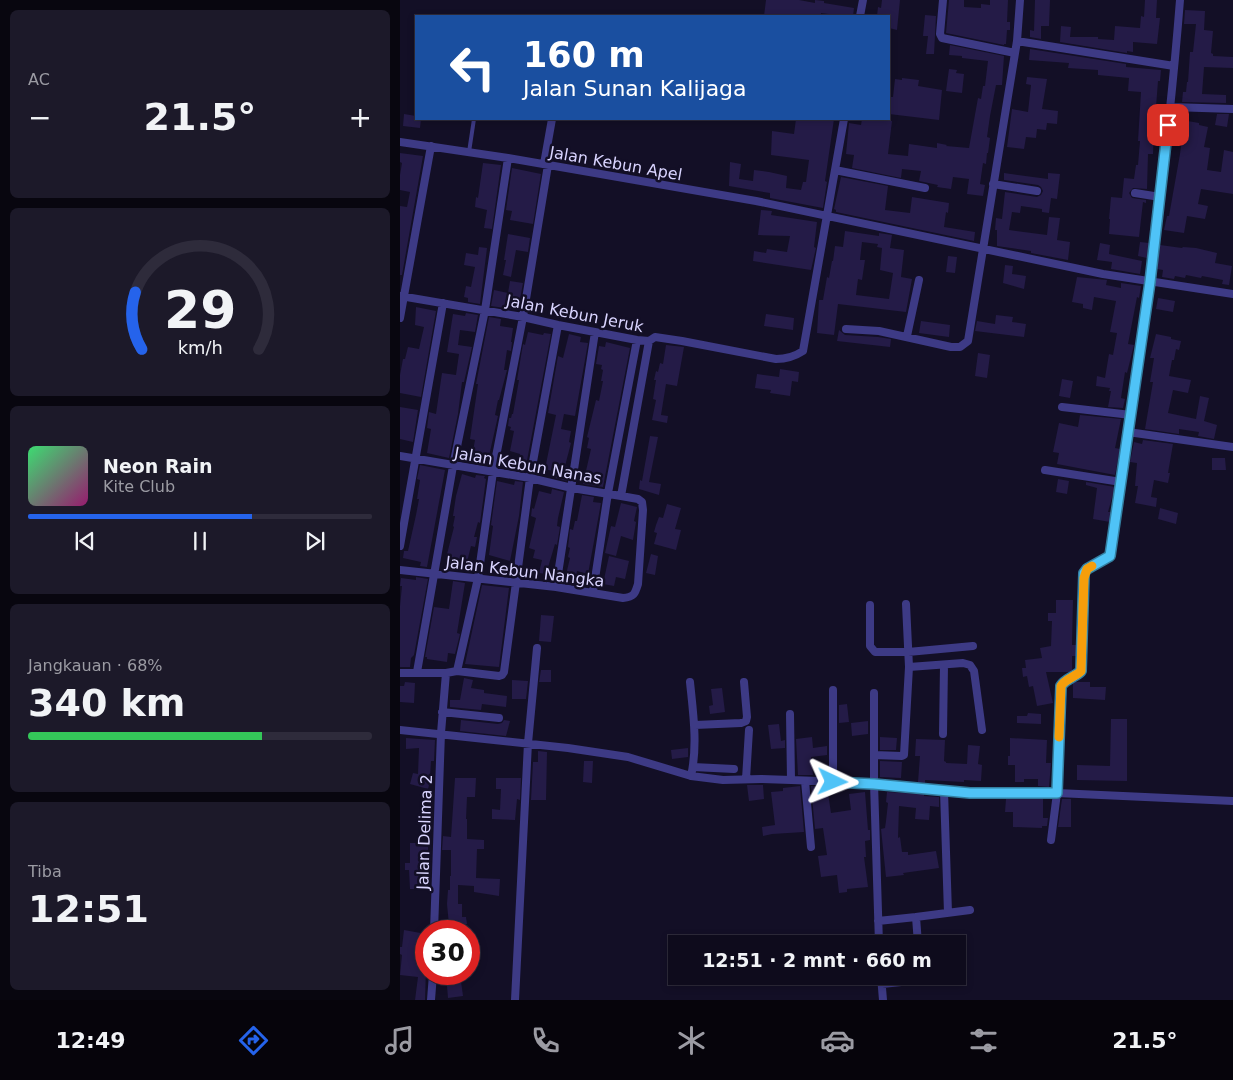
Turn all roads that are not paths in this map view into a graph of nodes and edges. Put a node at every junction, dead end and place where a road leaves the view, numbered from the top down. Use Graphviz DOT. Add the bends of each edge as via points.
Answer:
graph roads {
  1 [pos="863,0"];
  2 [pos="943,0"];
  3 [pos="1020,0"];
  4 [pos="1180,0"];
  5 [pos="860,15"];
  6 [pos="1017,41"];
  7 [pos="1015,53"];
  8 [pos="1174,66"];
  9 [pos="1171,107"];
  10 [pos="1233,109"];
  11 [pos="474,120"];
  12 [pos="552,120"];
  13 [pos="844,120"];
  14 [pos="400,142"];
  15 [pos="431,146"];
  16 [pos="469,152"];
  17 [pos="508,158"];
  18 [pos="546,165"];
  19 [pos="835,170"];
  20 [pos="993,184"];
  21 [pos="925,188"];
  22 [pos="1037,191"];
  23 [pos="1135,193"];
  24 [pos="1160,197"];
  25 [pos="827,216"];
  26 [pos="983,250"];
  27 [pos="920,280"];
  28 [pos="1150,282"];
  29 [pos="1233,294"];
  30 [pos="402,296"];
  31 [pos="443,303"];
  32 [pos="485,310"];
  33 [pos="523,317"];
  34 [pos="400,318"];
  35 [pos="558,326"];
  36 [pos="846,329"];
  37 [pos="595,332"];
  38 [pos="907,336"];
  39 [pos="637,340"];
  40 [pos="649,340"];
  41 [pos="1062,407"];
  42 [pos="1131,415"];
  43 [pos="1128,432"];
  44 [pos="1233,447"];
  45 [pos="400,456"];
  46 [pos="416,459"];
  47 [pos="454,466"];
  48 [pos="1045,470"];
  49 [pos="493,472"];
  50 [pos="530,478"];
  51 [pos="1121,482"];
  52 [pos="572,488"];
  53 [pos="608,493"];
  54 [pos="622,496"];
  55 [pos="400,546"];
  56 [pos="400,570"];
  57 [pos="435,574"];
  58 [pos="478,578"];
  59 [pos="515,582"];
  60 [pos="638,584"];
  61 [pos="556,587"];
  62 [pos="592,592"];
  63 [pos="906,604"];
  64 [pos="870,605"];
  65 [pos="973,646"];
  66 [pos="537,648"];
  67 [pos="908,652"];
  68 [pos="944,665"];
  69 [pos="909,667"];
  70 [pos="458,671"];
  71 [pos="416,672"];
  72 [pos="446,672"];
  73 [pos="400,673"];
  74 [pos="690,682"];
  75 [pos="744,682"];
  76 [pos="833,690"];
  77 [pos="874,693"];
  78 [pos="442,712"];
  79 [pos="790,714"];
  80 [pos="499,718"];
  81 [pos="695,724"];
  82 [pos="400,730"];
  83 [pos="749,730"];
  84 [pos="982,730"];
  85 [pos="440,733"];
  86 [pos="944,734"];
  87 [pos="528,743"];
  88 [pos="874,755"];
  89 [pos="693,766"];
  90 [pos="734,770"];
  91 [pos="691,776"];
  92 [pos="746,780"];
  93 [pos="790,780"];
  94 [pos="805,781"];
  95 [pos="833,782"];
  96 [pos="874,784"];
  97 [pos="944,791"];
  98 [pos="1057,793"];
  99 [pos="1233,801"];
  100 [pos="1051,840"];
  101 [pos="811,847"];
  102 [pos="970,910"];
  103 [pos="948,913"];
  104 [pos="916,917"];
  105 [pos="434,920"];
  106 [pos="878,921"];
  107 [pos="879,935"];
  108 [pos="917,935"];
  109 [pos="432,985"];
  110 [pos="882,985"];
  111 [pos="431,1000"];
  112 [pos="515,1000"];
  113 [pos="883,1000"];
  1 -- 5 [label="street"];
  2 -- 7 [label="street" via="942,38"];
  3 -- 6 [label="street"];
  4 -- 8 [label="street"];
  6 -- 7 [label="street"];
  6 -- 8 [label="street"];
  7 -- 20 [label="street"];
  8 -- 9 [label="street"];
  9 -- 10 [label="street"];
  9 -- 24 [label="street"];
  11 -- 16 [label="lane"];
  12 -- 18 [label="street"];
  13 -- 19 [label="street"];
  14 -- 15 [label="street, Jalan Kebun Apel"];
  15 -- 16 [label="street, Jalan Kebun Apel"];
  15 -- 30 [label="street"];
  16 -- 17 [label="street, Jalan Kebun Apel"];
  17 -- 18 [label="street, Jalan Kebun Apel"];
  17 -- 32 [label="street"];
  18 -- 25 [label="street, Jalan Kebun Apel"];
  18 -- 33 [label="street"];
  19 -- 21 [label="street"];
  19 -- 25 [label="street"];
  20 -- 22 [label="street"];
  20 -- 26 [label="street"];
  23 -- 24 [label="street"];
  24 -- 28 [label="street"];
  25 -- 26 [label="street, Jalan Kebun Apel"];
  25 -- 40 [label="street" via="803,351 796,356 776,359 682,341 655,337"];
  26 -- 28 [label="street, Jalan Kebun Apel"];
  26 -- 38 [label="street" via="968,342 960,347 951,347"];
  27 -- 38 [label="street"];
  28 -- 29 [label="street, Jalan Kebun Apel"];
  28 -- 42 [label="street"];
  30 -- 31 [label="street, Jalan Kebun Jeruk"];
  30 -- 34 [label="street"];
  31 -- 32 [label="street, Jalan Kebun Jeruk"];
  31 -- 46 [label="street"];
  32 -- 33 [label="street, Jalan Kebun Jeruk"];
  32 -- 47 [label="street"];
  33 -- 35 [label="street, Jalan Kebun Jeruk"];
  33 -- 49 [label="street"];
  35 -- 37 [label="street, Jalan Kebun Jeruk"];
  35 -- 50 [label="street"];
  36 -- 38 [label="street"];
  37 -- 39 [label="street, Jalan Kebun Jeruk"];
  37 -- 52 [label="street"];
  39 -- 40 [label="street, Jalan Kebun Jeruk"];
  39 -- 53 [label="street"];
  40 -- 54 [label="street, Jalan Kebun Jeruk"];
  41 -- 42 [label="street"];
  42 -- 43 [label="street"];
  43 -- 44 [label="street"];
  43 -- 51 [label="street"];
  45 -- 46 [label="street, Jalan Kebun Nanas"];
  46 -- 47 [label="street, Jalan Kebun Nanas"];
  46 -- 55 [label="street"];
  47 -- 49 [label="street, Jalan Kebun Nanas"];
  47 -- 57 [label="street"];
  48 -- 51 [label="street"];
  49 -- 50 [label="street, Jalan Kebun Nanas"];
  49 -- 58 [label="street"];
  50 -- 52 [label="street, Jalan Kebun Nanas"];
  50 -- 59 [label="street"];
  51 -- 98 [label="street" via="1110,556 1084,573 1081,671 1061,686"];
  52 -- 53 [label="street, Jalan Kebun Nanas"];
  52 -- 61 [label="street"];
  53 -- 54 [label="street, Jalan Kebun Nanas"];
  53 -- 62 [label="street"];
  54 -- 60 [label="street, Jalan Kebun Nanas" via="638,499 644,510"];
  56 -- 57 [label="street, Jalan Kebun Nangka"];
  57 -- 58 [label="street, Jalan Kebun Nangka"];
  57 -- 71 [label="street"];
  58 -- 59 [label="street, Jalan Kebun Nangka"];
  58 -- 70 [label="street"];
  59 -- 61 [label="street, Jalan Kebun Nangka"];
  59 -- 70 [label="street" via="502,675"];
  60 -- 62 [label="street, Jalan Kebun Nangka" via="636,594 630,597"];
  61 -- 62 [label="street, Jalan Kebun Nangka"];
  63 -- 67 [label="street"];
  64 -- 67 [label="street" via="872,650"];
  65 -- 67 [label="street"];
  66 -- 87 [label="street"];
  67 -- 69 [label="street"];
  68 -- 69 [label="street"];
  68 -- 84 [label="street" via="963,663 974,671"];
  68 -- 86 [label="street"];
  69 -- 88 [label="street" via="904,755"];
  70 -- 72 [label="street"];
  71 -- 72 [label="street"];
  71 -- 73 [label="street"];
  72 -- 78 [label="street, Jalan Delima 2"];
  74 -- 81 [label="street"];
  75 -- 81 [label="street" via="746,721"];
  76 -- 95 [label="street"];
  77 -- 88 [label="street"];
  78 -- 80 [label="street"];
  78 -- 85 [label="street, Jalan Delima 2"];
  79 -- 93 [label="street"];
  81 -- 89 [label="street"];
  82 -- 85 [label="street"];
  83 -- 92 [label="street"];
  85 -- 87 [label="street"];
  85 -- 105 [label="street, Jalan Delima 2"];
  87 -- 91 [label="street" via="628,758"];
  87 -- 112 [label="street"];
  88 -- 96 [label="street"];
  89 -- 90 [label="street"];
  89 -- 91 [label="street"];
  91 -- 92 [label="street"];
  92 -- 93 [label="street"];
  93 -- 94 [label="street"];
  94 -- 95 [label="street"];
  94 -- 101 [label="street"];
  95 -- 96 [label="street"];
  96 -- 97 [label="street"];
  96 -- 106 [label="street"];
  97 -- 98 [label="street"];
  97 -- 103 [label="street"];
  98 -- 99 [label="street"];
  98 -- 100 [label="street"];
  102 -- 103 [label="street"];
  103 -- 104 [label="street"];
  104 -- 106 [label="street"];
  104 -- 108 [label="street"];
  106 -- 107 [label="street"];
  109 -- 111 [label="street"];
  110 -- 113 [label="street"];
}
